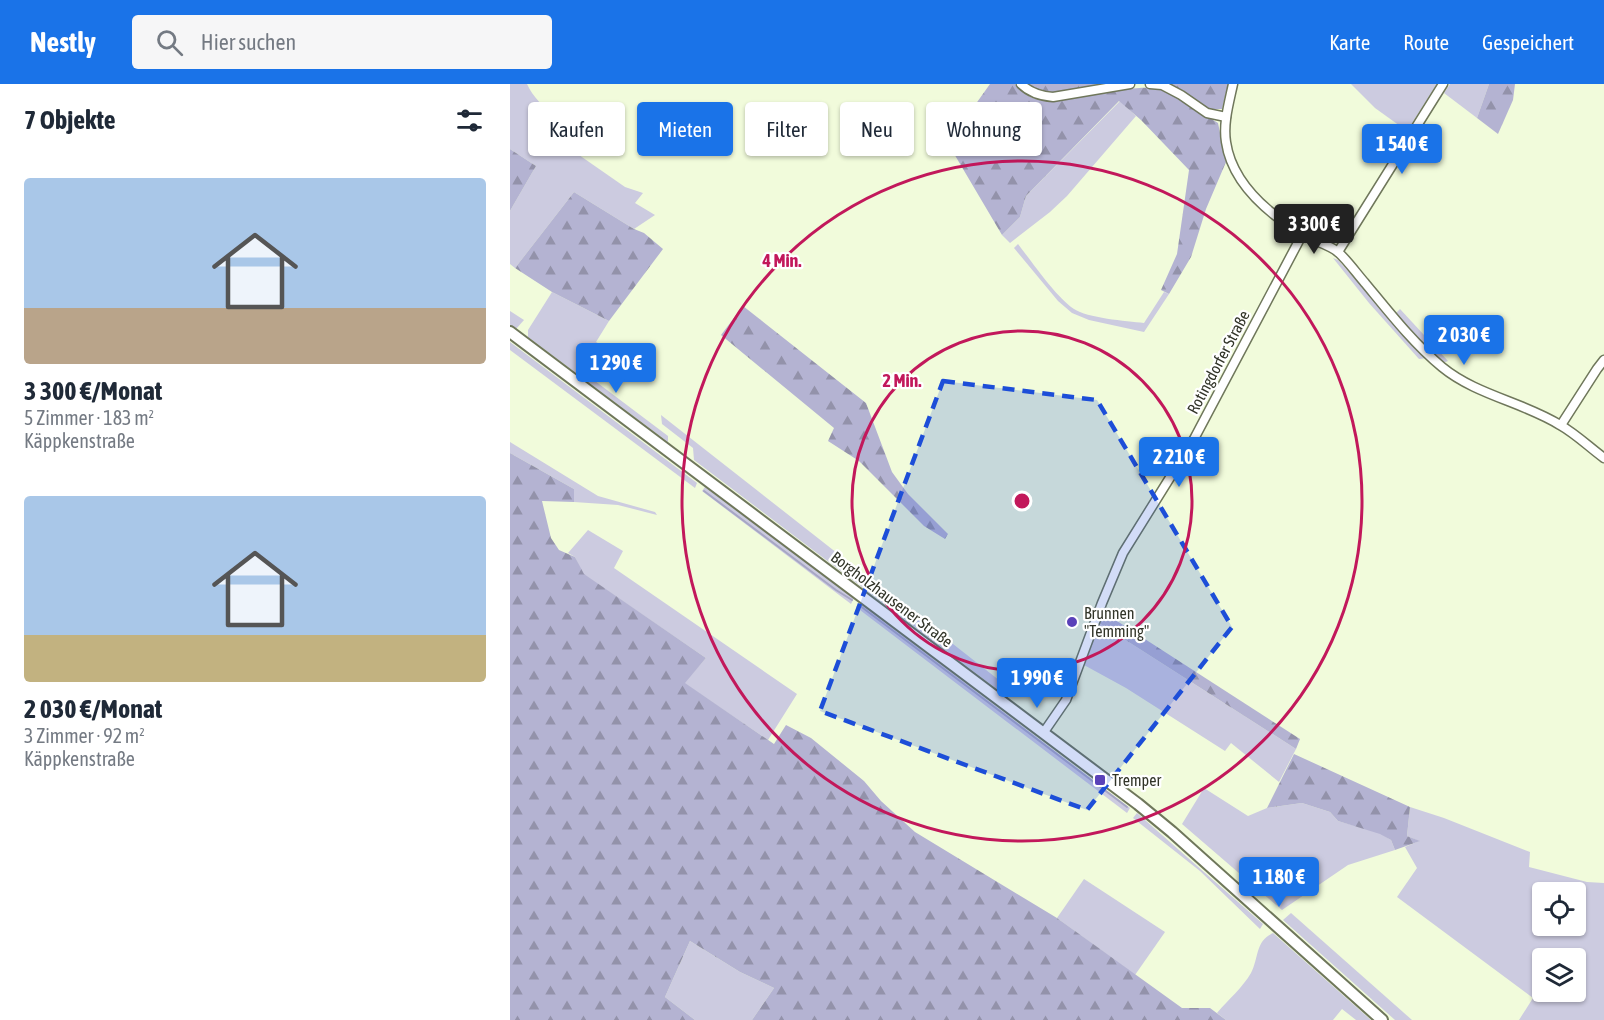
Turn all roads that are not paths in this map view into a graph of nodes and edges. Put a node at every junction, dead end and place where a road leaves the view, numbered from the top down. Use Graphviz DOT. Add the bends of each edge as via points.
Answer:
graph roads {
  1 [pos="1021,84"];
  2 [pos="1130,84"];
  3 [pos="1150,84"];
  4 [pos="1233,84"];
  5 [pos="1443,84"];
  6 [pos="1226,117"];
  7 [pos="1302,235"];
  8 [pos="1338,252"];
  9 [pos="510,332"];
  10 [pos="1604,360"];
  11 [pos="1561,425"];
  12 [pos="1604,458"];
  13 [pos="1044,732"];
  14 [pos="1382,1020"];
  1 -- 2 [label="street" via="1027,91 1053,97"];
  3 -- 6 [label="street" via="1162,85 1207,113"];
  4 -- 6 [label="street"];
  5 -- 8 [label="street"];
  6 -- 7 [label="street" via="1230,160 1242,183"];
  7 -- 8 [label="street"];
  7 -- 13 [label="street, Rotingdorfer Straße" via="1194,440 1123,553 1066,700"];
  8 -- 11 [label="street" via="1405,331 1442,367 1490,394"];
  9 -- 13 [label="main road, Borgholzhausener Straße"];
  10 -- 11 [label="street"];
  11 -- 12 [label="street"];
  13 -- 14 [label="main road, Borgholzhausener Straße" via="1172,832"];
}
